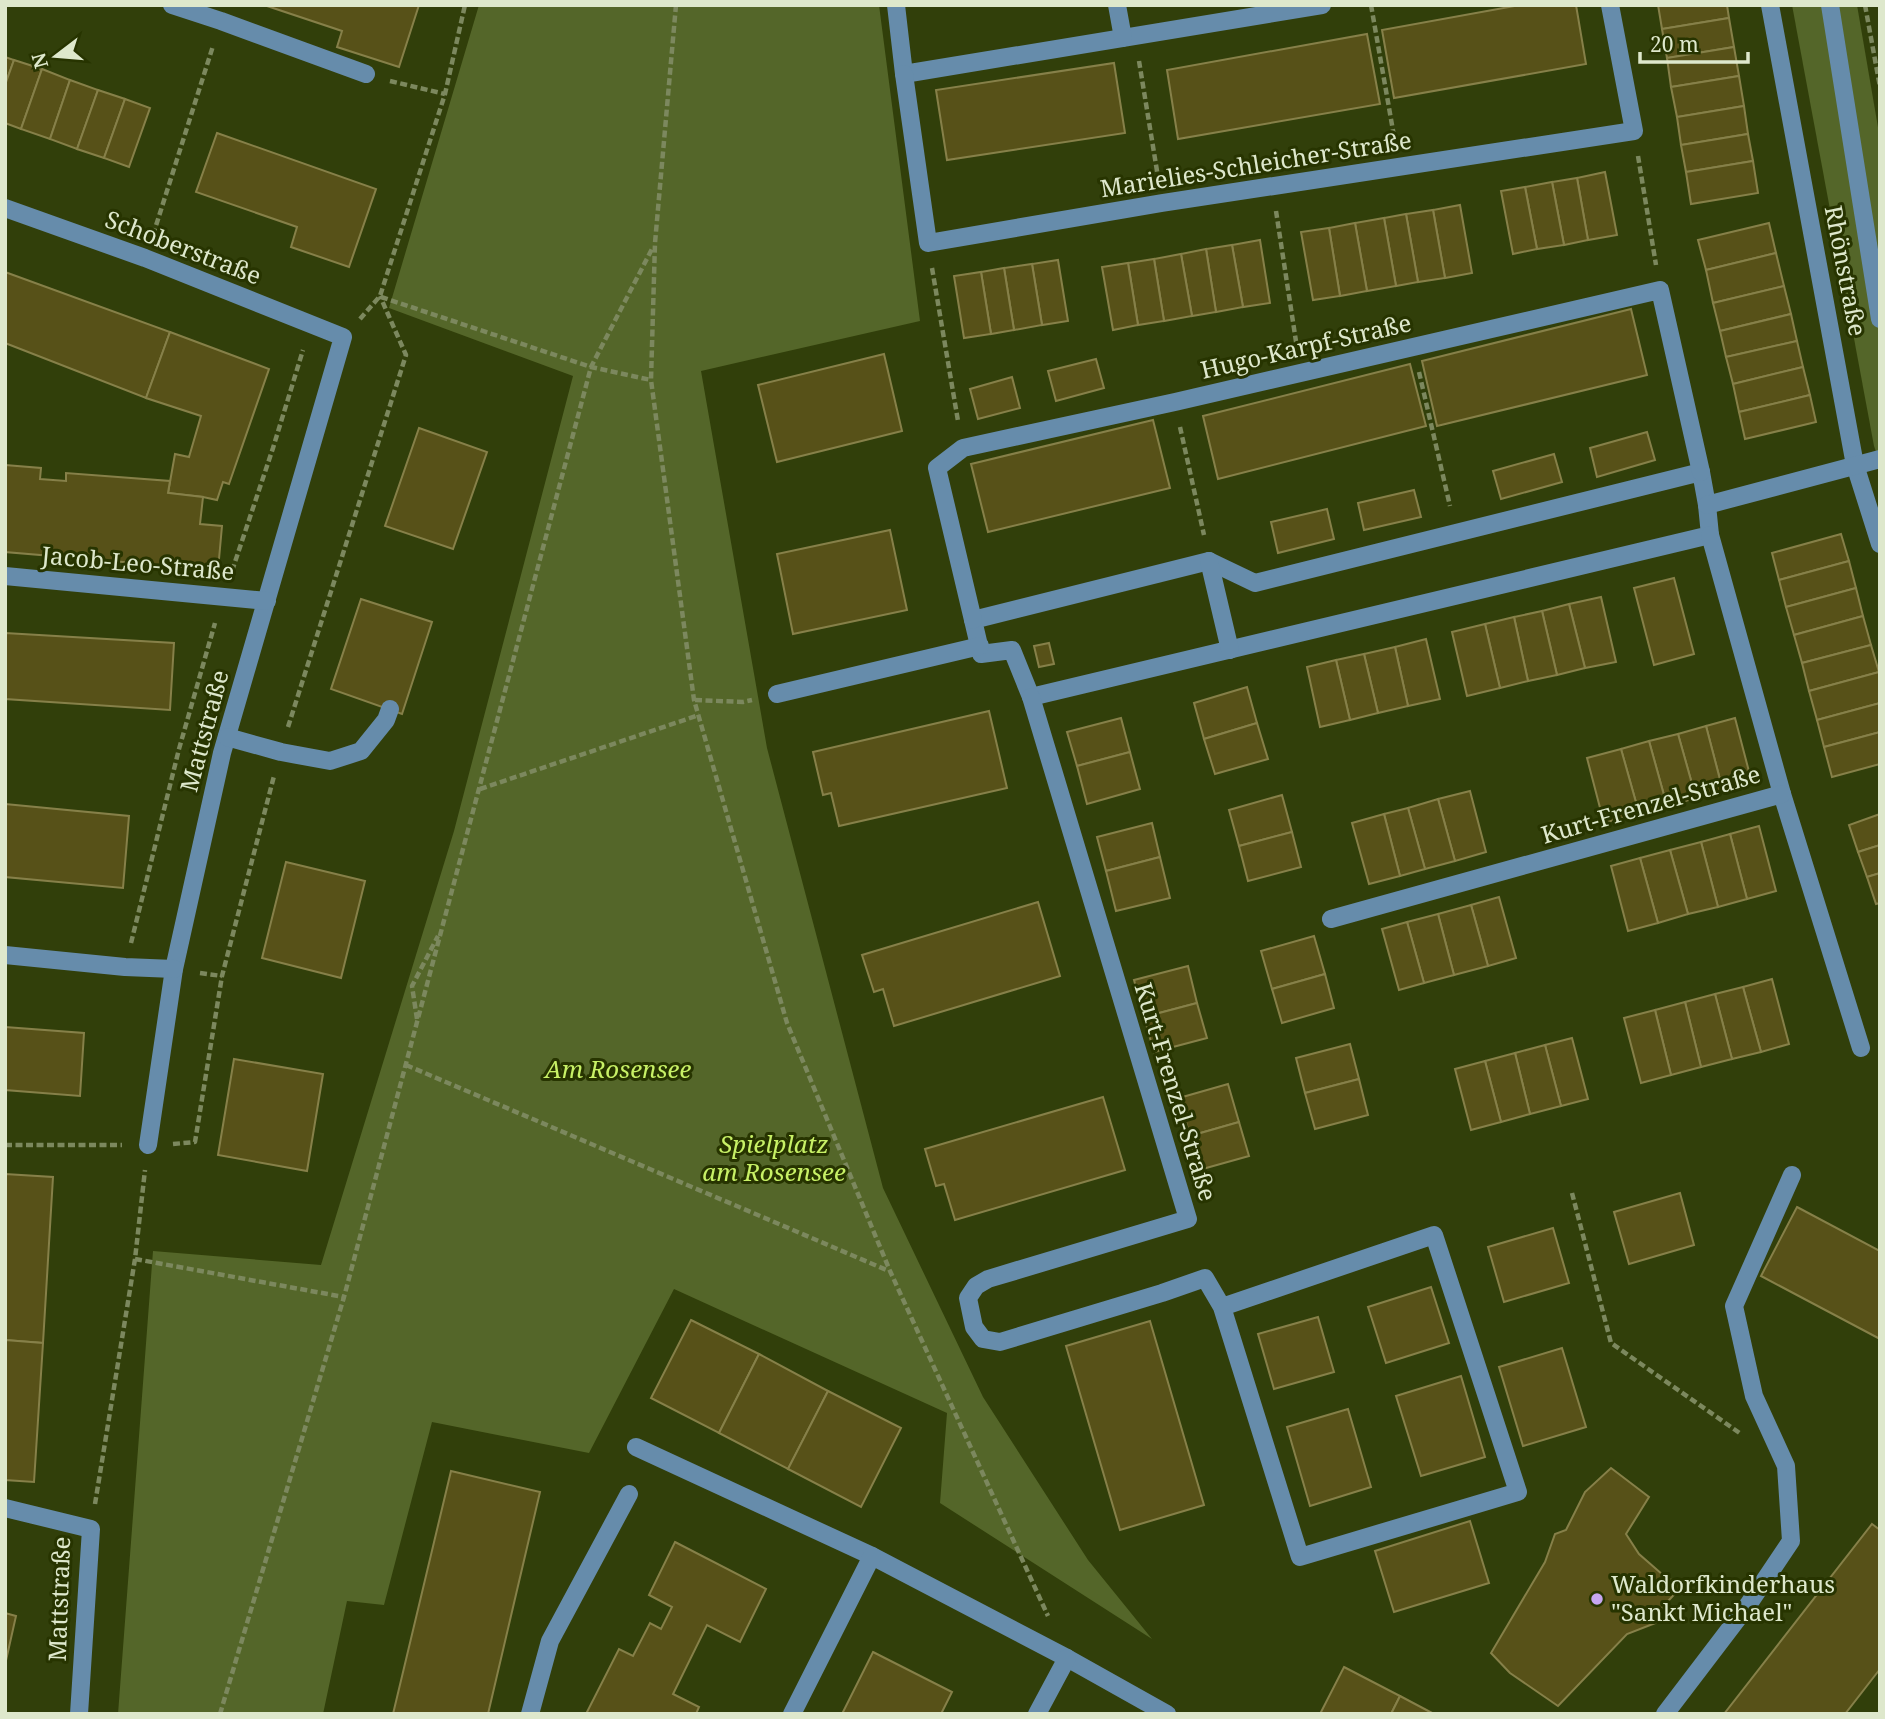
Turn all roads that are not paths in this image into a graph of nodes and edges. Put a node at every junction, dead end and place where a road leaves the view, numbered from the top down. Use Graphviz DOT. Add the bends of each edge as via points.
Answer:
graph roads {
  1 [pos="172,5"];
  2 [pos="896,5"];
  3 [pos="1117,5"];
  4 [pos="1322,5"];
  5 [pos="1610,5"];
  6 [pos="1770,5"];
  7 [pos="1830,5"];
  8 [pos="1129,37"];
  9 [pos="366,74"];
  10 [pos="904,74"];
  11 [pos="5,208"];
  12 [pos="1880,319"];
  13 [pos="343,337"];
  14 [pos="1880,459"];
  15 [pos="1855,466"];
  16 [pos="1701,472"];
  17 [pos="1707,505"];
  18 [pos="1710,536"];
  19 [pos="1880,544"];
  20 [pos="1209,561"];
  21 [pos="5,576"];
  22 [pos="267,601"];
  23 [pos="973,620"];
  24 [pos="980,646"];
  25 [pos="1230,650"];
  26 [pos="777,694"];
  27 [pos="1031,697"];
  28 [pos="390,709"];
  29 [pos="227,737"];
  30 [pos="1782,794"];
  31 [pos="1331,919"];
  32 [pos="5,955"];
  33 [pos="174,969"];
  34 [pos="1861,1048"];
  35 [pos="148,1145"];
  36 [pos="1792,1175"];
  37 [pos="1222,1307"];
  38 [pos="636,1447"];
  39 [pos="629,1494"];
  40 [pos="5,1508"];
  41 [pos="872,1556"];
  42 [pos="1067,1658"];
  43 [pos="79,1714"];
  44 [pos="530,1714"];
  45 [pos="792,1714"];
  46 [pos="1037,1714"];
  47 [pos="1167,1714"];
  48 [pos="1665,1714"];
  1 -- 9 [label="street"];
  2 -- 10 [label="street"];
  3 -- 8 [label="street"];
  4 -- 8 [label="street"];
  5 -- 10 [label="street, Marielies-Schleicher-Straße" via="1634,131 928,243"];
  6 -- 15 [label="street, Rhönstraße"];
  7 -- 12 [label="street, Rhönstraße"];
  8 -- 10 [label="street"];
  11 -- 13 [label="street, Schoberstraße"];
  13 -- 22 [label="street, Mattstraße"];
  14 -- 15 [label="street"];
  15 -- 17 [label="street"];
  15 -- 19 [label="street, Rhönstraße"];
  16 -- 17 [label="street"];
  16 -- 20 [label="street" via="1255,583"];
  16 -- 23 [label="street, Hugo-Karpf-Straße" via="1660,290 963,448 937,468"];
  17 -- 18 [label="street"];
  18 -- 25 [label="street"];
  18 -- 30 [label="street, Kurt-Frenzel-Straße"];
  20 -- 23 [label="street"];
  20 -- 25 [label="street"];
  21 -- 22 [label="street, Jacob-Leo-Straße"];
  22 -- 29 [label="street, Mattstraße"];
  23 -- 24 [label="street, Hugo-Karpf-Straße"];
  24 -- 26 [label="street"];
  24 -- 27 [label="street" via="981,654 1012,650"];
  25 -- 27 [label="street"];
  27 -- 37 [label="street, Kurt-Frenzel-Straße" via="1188,1219 988,1279 975,1286 968,1298 974,1327 983,1339 1000,1342 1205,1278"];
  28 -- 29 [label="street" via="362,751 330,761"];
  29 -- 33 [label="street, Mattstraße"];
  30 -- 31 [label="street, Kurt-Frenzel-Straße"];
  30 -- 34 [label="street, Kurt-Frenzel-Straße"];
  32 -- 33 [label="street"];
  33 -- 35 [label="street, Mattstraße"];
  36 -- 48 [label="street" via="1734,1306 1754,1396 1786,1466 1791,1541"];
  37 -- 37 [label="street, Kurt-Frenzel-Straße" via="1434,1235 1518,1492 1300,1558"];
  38 -- 41 [label="street"];
  39 -- 44 [label="street" via="550,1640"];
  40 -- 43 [label="street, Mattstraße" via="91,1529"];
  41 -- 42 [label="street"];
  41 -- 45 [label="street"];
  42 -- 46 [label="street"];
  42 -- 47 [label="street"];
}
